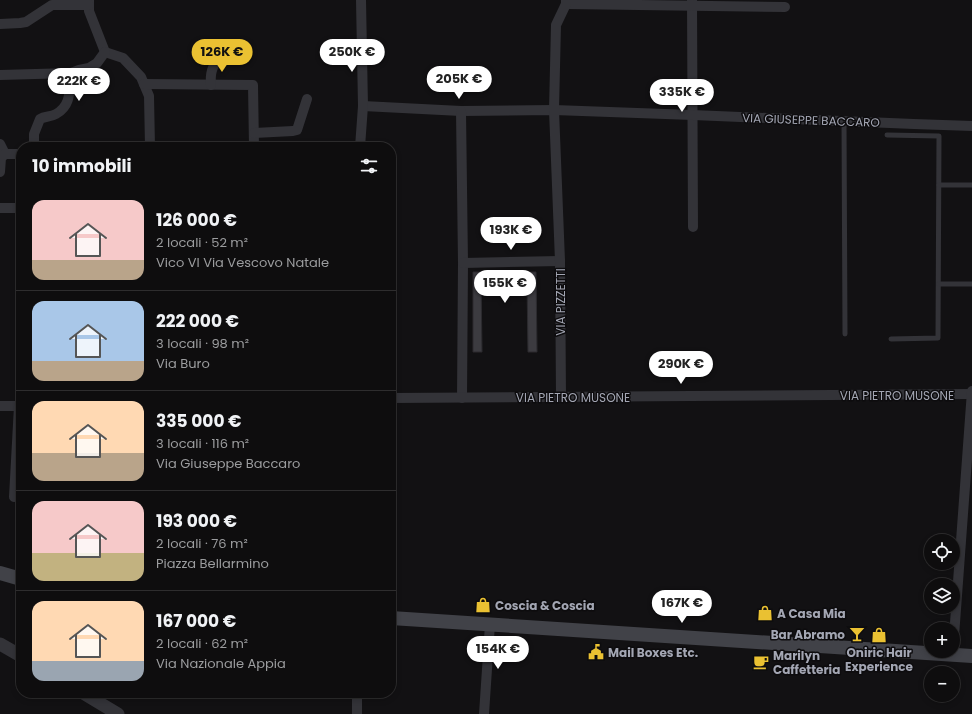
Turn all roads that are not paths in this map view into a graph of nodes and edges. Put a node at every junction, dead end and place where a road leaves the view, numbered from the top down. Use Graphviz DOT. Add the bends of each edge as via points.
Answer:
graph roads {
  1 [pos="361,0"];
  2 [pos="769,0"];
  3 [pos="566,2"];
  4 [pos="89,3"];
  5 [pos="692,3"];
  6 [pos="759,7"];
  7 [pos="785,7"];
  8 [pos="0,24"];
  9 [pos="105,52"];
  10 [pos="218,58"];
  11 [pos="70,73"];
  12 [pos="0,75"];
  13 [pos="144,84"];
  14 [pos="211,85"];
  15 [pos="307,99"];
  16 [pos="363,106"];
  17 [pos="554,110"];
  18 [pos="461,111"];
  19 [pos="693,115"];
  20 [pos="844,121"];
  21 [pos="972,126"];
  22 [pos="254,133"];
  23 [pos="887,135"];
  24 [pos="34,142"];
  25 [pos="150,142"];
  26 [pos="254,142"];
  27 [pos="360,142"];
  28 [pos="0,144"];
  29 [pos="5,154"];
  30 [pos="16,154"];
  31 [pos="0,172"];
  32 [pos="972,184"];
  33 [pos="939,185"];
  34 [pos="0,208"];
  35 [pos="16,208"];
  36 [pos="693,227"];
  37 [pos="560,261"];
  38 [pos="463,262"];
  39 [pos="939,284"];
  40 [pos="972,284"];
  41 [pos="845,334"];
  42 [pos="891,339"];
  43 [pos="972,391"];
  44 [pos="972,394"];
  45 [pos="561,397"];
  46 [pos="396,398"];
  47 [pos="462,398"];
  48 [pos="0,406"];
  49 [pos="16,406"];
  50 [pos="16,467"];
  51 [pos="14,497"];
  52 [pos="0,573"];
  53 [pos="16,578"];
  54 [pos="396,618"];
  55 [pos="955,622"];
  56 [pos="490,624"];
  57 [pos="0,644"];
  58 [pos="924,650"];
  59 [pos="16,653"];
  60 [pos="960,653"];
  61 [pos="972,656"];
  62 [pos="91,698"];
  63 [pos="357,698"];
  64 [pos="118,714"];
  65 [pos="357,714"];
  66 [pos="484,714"];
  1 -- 16 [label="street"];
  2 -- 6 [label="street"];
  3 -- 5 [label="street"];
  3 -- 17 [label="street, VIA PIZZETTI" via="556,25"];
  4 -- 8 [label="street" via="52,5 26,22"];
  4 -- 9 [label="street" via="89,11"];
  5 -- 6 [label="street"];
  5 -- 19 [label="street"];
  6 -- 7 [label="street"];
  9 -- 11 [label="street" via="97,63 89,68"];
  9 -- 13 [label="street" via="123,58 141,77"];
  10 -- 14 [label="street" via="212,69"];
  11 -- 12 [label="street"];
  11 -- 24 [label="street" via="66,106 54,115 40,119 34,134"];
  13 -- 14 [label="street"];
  13 -- 25 [label="street" via="150,96"];
  14 -- 22 [label="street" via="253,85"];
  15 -- 22 [label="street" via="297,130"];
  16 -- 18 [label="street, VIA GIUSEPPE BACCARO"];
  16 -- 27 [label="street"];
  17 -- 18 [label="street, VIA GIUSEPPE BACCARO"];
  17 -- 19 [label="street, VIA GIUSEPPE BACCARO"];
  17 -- 37 [label="street, VIA PIZZETTI"];
  18 -- 38 [label="street"];
  19 -- 20 [label="street, VIA GIUSEPPE BACCARO"];
  19 -- 36 [label="street"];
  20 -- 21 [label="street, VIA GIUSEPPE BACCARO"];
  20 -- 41 [label="lane"];
  22 -- 26 [label="street"];
  23 -- 33 [label="lane" via="939,136"];
  28 -- 29 [label="street"];
  29 -- 30 [label="street"];
  29 -- 31 [label="street" via="1,158"];
  32 -- 33 [label="lane"];
  33 -- 39 [label="lane"];
  34 -- 35 [label="street"];
  37 -- 38 [label="street"];
  37 -- 45 [label="street, VIA PIZZETTI"];
  38 -- 47 [label="street"];
  39 -- 40 [label="lane"];
  39 -- 42 [label="lane" via="938,338"];
  43 -- 44 [label="street, VIA PIETRO MUSONE"];
  44 -- 45 [label="street, VIA PIETRO MUSONE"];
  44 -- 55 [label="street"];
  45 -- 47 [label="street, VIA PIETRO MUSONE"];
  46 -- 47 [label="street, VIA PIETRO MUSONE"];
  48 -- 49 [label="street"];
  50 -- 51 [label="street"];
  52 -- 53 [label="main road"];
  54 -- 56 [label="main road"];
  56 -- 58 [label="main road"];
  56 -- 66 [label="street"];
  57 -- 59 [label="street"];
  60 -- 61 [label="main road"];
  62 -- 64 [label="street"];
  63 -- 65 [label="street"];
}
